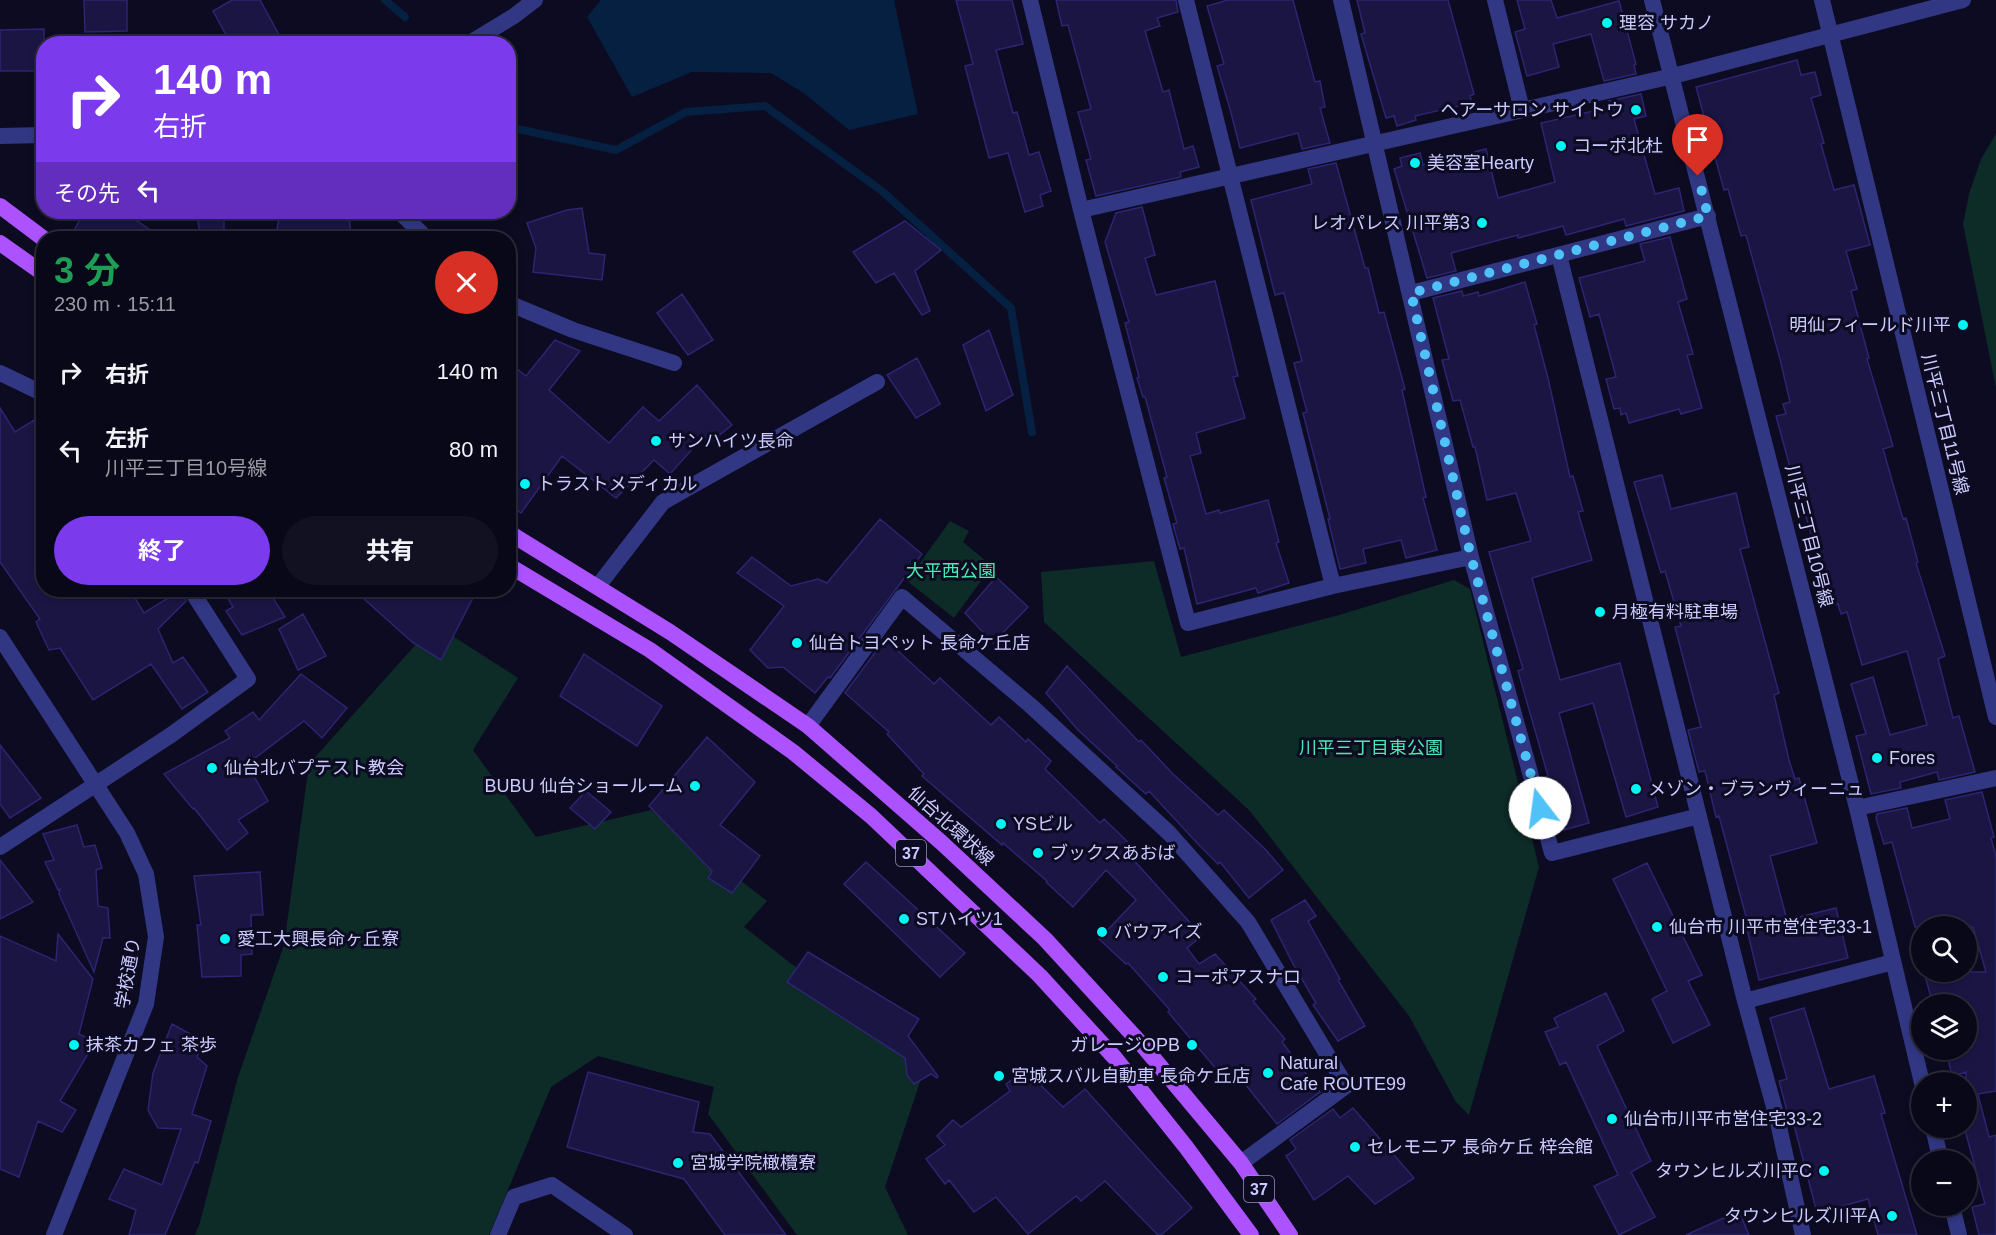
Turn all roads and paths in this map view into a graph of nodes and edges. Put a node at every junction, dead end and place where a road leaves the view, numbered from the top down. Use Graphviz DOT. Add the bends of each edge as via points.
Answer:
graph roads {
  1 [pos="535,0"];
  2 [pos="1030,0"];
  3 [pos="1186,0"];
  4 [pos="1341,0"];
  5 [pos="1495,0"];
  6 [pos="1653,0"];
  7 [pos="1822,0"];
  8 [pos="1963,0"];
  9 [pos="1831,33"];
  10 [pos="481,36"];
  11 [pos="1672,76"];
  12 [pos="1522,110"];
  13 [pos="36,135"];
  14 [pos="0,136"];
  15 [pos="1376,143"];
  16 [pos="1232,176"];
  17 [pos="0,206"];
  18 [pos="1081,210"];
  19 [pos="1708,216"];
  20 [pos="407,219"];
  21 [pos="419,231"];
  22 [pos="36,232"];
  23 [pos="0,243"];
  24 [pos="1559,255"];
  25 [pos="36,268"];
  26 [pos="1411,293"];
  27 [pos="516,306"];
  28 [pos="674,363"];
  29 [pos="0,373"];
  30 [pos="877,382"];
  31 [pos="36,390"];
  32 [pos="516,537"];
  33 [pos="1471,557"];
  34 [pos="516,570"];
  35 [pos="597,586"];
  36 [pos="1333,586"];
  37 [pos="196,597"];
  38 [pos="0,637"];
  39 [pos="1996,717"];
  40 [pos="808,726"];
  41 [pos="1996,778"];
  42 [pos="96,783"];
  43 [pos="1857,808"];
  44 [pos="1699,816"];
  45 [pos="0,847"];
  46 [pos="1893,962"];
  47 [pos="1745,1001"];
  48 [pos="1919,1072"];
  49 [pos="1241,1163"];
  50 [pos="1954,1216"];
  51 [pos="54,1235"];
  52 [pos="498,1235"];
  53 [pos="625,1235"];
  54 [pos="1251,1235"];
  55 [pos="1290,1235"];
  56 [pos="1803,1235"];
  57 [pos="1959,1235"];
  1 -- 10 [label="street"];
  2 -- 18 [label="street"];
  3 -- 16 [label="street"];
  4 -- 15 [label="street"];
  5 -- 12 [label="street"];
  6 -- 11 [label="street, 川平三丁目10号線"];
  7 -- 9 [label="street, 川平三丁目11号線"];
  8 -- 9 [label="street"];
  9 -- 11 [label="street"];
  9 -- 39 [label="street, 川平三丁目11号線"];
  11 -- 12 [label="street"];
  11 -- 19 [label="street, 川平三丁目10号線"];
  12 -- 15 [label="street"];
  13 -- 14 [label="street"];
  15 -- 16 [label="street"];
  15 -- 26 [label="street"];
  16 -- 18 [label="street"];
  16 -- 36 [label="street"];
  17 -- 22 [label="main road"];
  18 -- 36 [label="street" via="1188,623"];
  19 -- 24 [label="street"];
  19 -- 43 [label="street, 川平三丁目10号線"];
  20 -- 21 [label="street"];
  23 -- 25 [label="main road"];
  24 -- 26 [label="street"];
  24 -- 44 [label="street"];
  26 -- 33 [label="street"];
  27 -- 28 [label="street" via="573,330"];
  29 -- 31 [label="street"];
  30 -- 35 [label="street" via="663,502"];
  32 -- 35 [label="main road, 仙台北環状線 / 37"];
  33 -- 36 [label="street"];
  33 -- 44 [label="street" via="1552,854"];
  34 -- 54 [label="main road, 37" via="650,650 793,752 871,816 1040,976 1115,1058"];
  35 -- 40 [label="main road, 仙台北環状線 / 37"];
  37 -- 42 [label="street" via="249,679"];
  38 -- 42 [label="street, 学校通り"];
  40 -- 49 [label="main road, 仙台北環状線 / 37" via="1045,939 1144,1047"];
  40 -- 49 [label="street" via="902,597 1030,705 1169,833 1248,922 1346,1086"];
  41 -- 43 [label="street"];
  42 -- 45 [label="street"];
  42 -- 51 [label="street, 学校通り" via="127,833 146,874 156,937 146,1004"];
  43 -- 46 [label="street, 川平三丁目10号線"];
  44 -- 47 [label="street"];
  46 -- 47 [label="street"];
  46 -- 48 [label="street, 川平三丁目10号線"];
  47 -- 56 [label="street"];
  49 -- 55 [label="main road, 仙台北環状線 / 37"];
  50 -- 57 [label="street"];
  52 -- 53 [label="street" via="514,1197 552,1185"];
}
